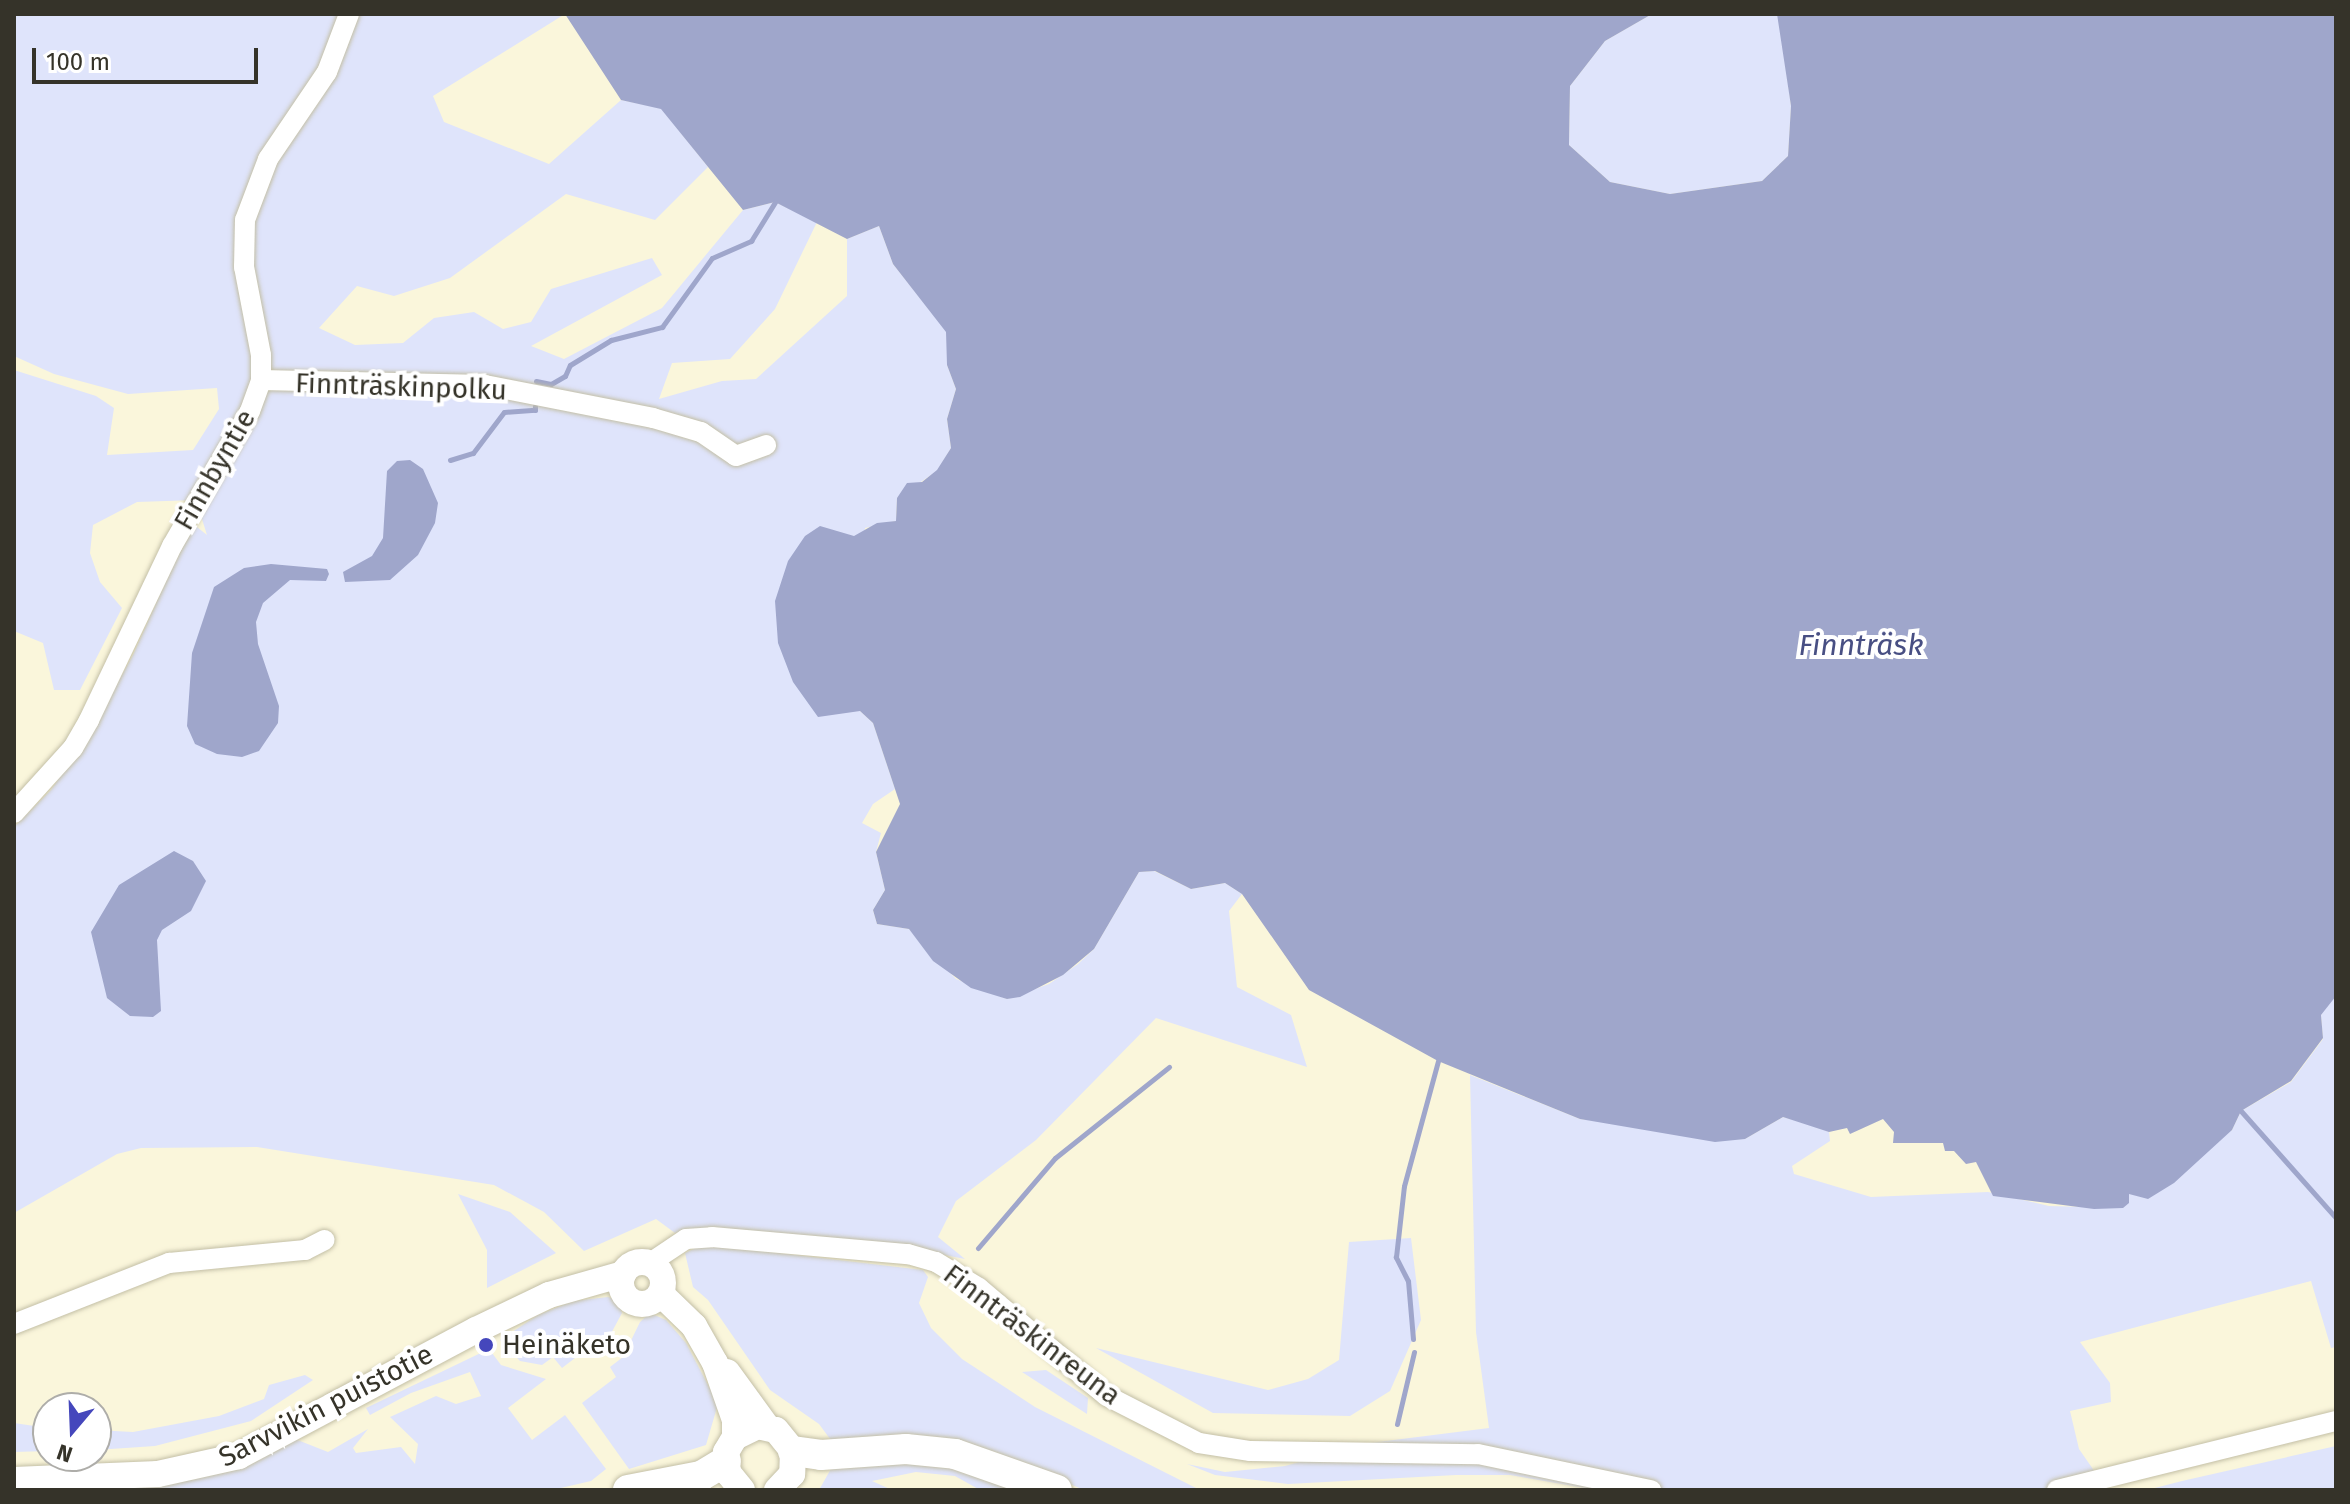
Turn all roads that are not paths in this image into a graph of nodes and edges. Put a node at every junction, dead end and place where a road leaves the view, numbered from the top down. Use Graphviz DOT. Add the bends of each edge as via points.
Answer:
graph roads {
  1 [pos="349,14"];
  2 [pos="261,380"];
  3 [pos="766,445"];
  4 [pos="14,813"];
  5 [pos="325,1240"];
  6 [pos="650,1263"];
  7 [pos="623,1274"];
  8 [pos="661,1294"];
  9 [pos="14,1324"];
  10 [pos="715,1363"];
  11 [pos="2336,1421"];
  12 [pos="767,1427"];
  13 [pos="730,1449"];
  14 [pos="788,1476"];
  15 [pos="14,1480"];
  16 [pos="628,1490"];
  17 [pos="742,1490"];
  18 [pos="1057,1490"];
  19 [pos="1651,1490"];
  20 [pos="2057,1490"];
  1 -- 2 [label="street, Finnbyntie" via="327,72 268,159 245,220 244,267"];
  2 -- 3 [label="street, Finnträskinpolku" via="485,385 653,418 701,432 736,456"];
  2 -- 4 [label="street, Finnbyntie" via="250,411 172,546 89,720 73,748"];
  5 -- 9 [label="street" via="305,1250 169,1263"];
  6 -- 7 [label="main road" via="636,1263"];
  6 -- 8 [label="main road" via="661,1273"];
  6 -- 19 [label="street, Finnträskinreuna" via="686,1239 712,1237 908,1254 936,1262 979,1288 1107,1396 1199,1443 1250,1451 1478,1454"];
  7 -- 8 [label="main road" via="622,1290 635,1303 652,1303"];
  7 -- 15 [label="main road, Sarvvikin puistotie" via="560,1291 488,1324 239,1456 158,1474"];
  8 -- 10 [label="main road" via="694,1326"];
  10 -- 12 [label="main road"];
  10 -- 13 [label="main road" via="735,1420"];
  11 -- 20 [label="street"];
  12 -- 13 [label="main road" via="750,1428"];
  12 -- 14 [label="main road" via="783,1436"];
  13 -- 16 [label="highway" via="701,1476"];
  13 -- 17 [label="main road"];
  14 -- 18 [label="highway" via="821,1455 906,1449 955,1454"];
}
